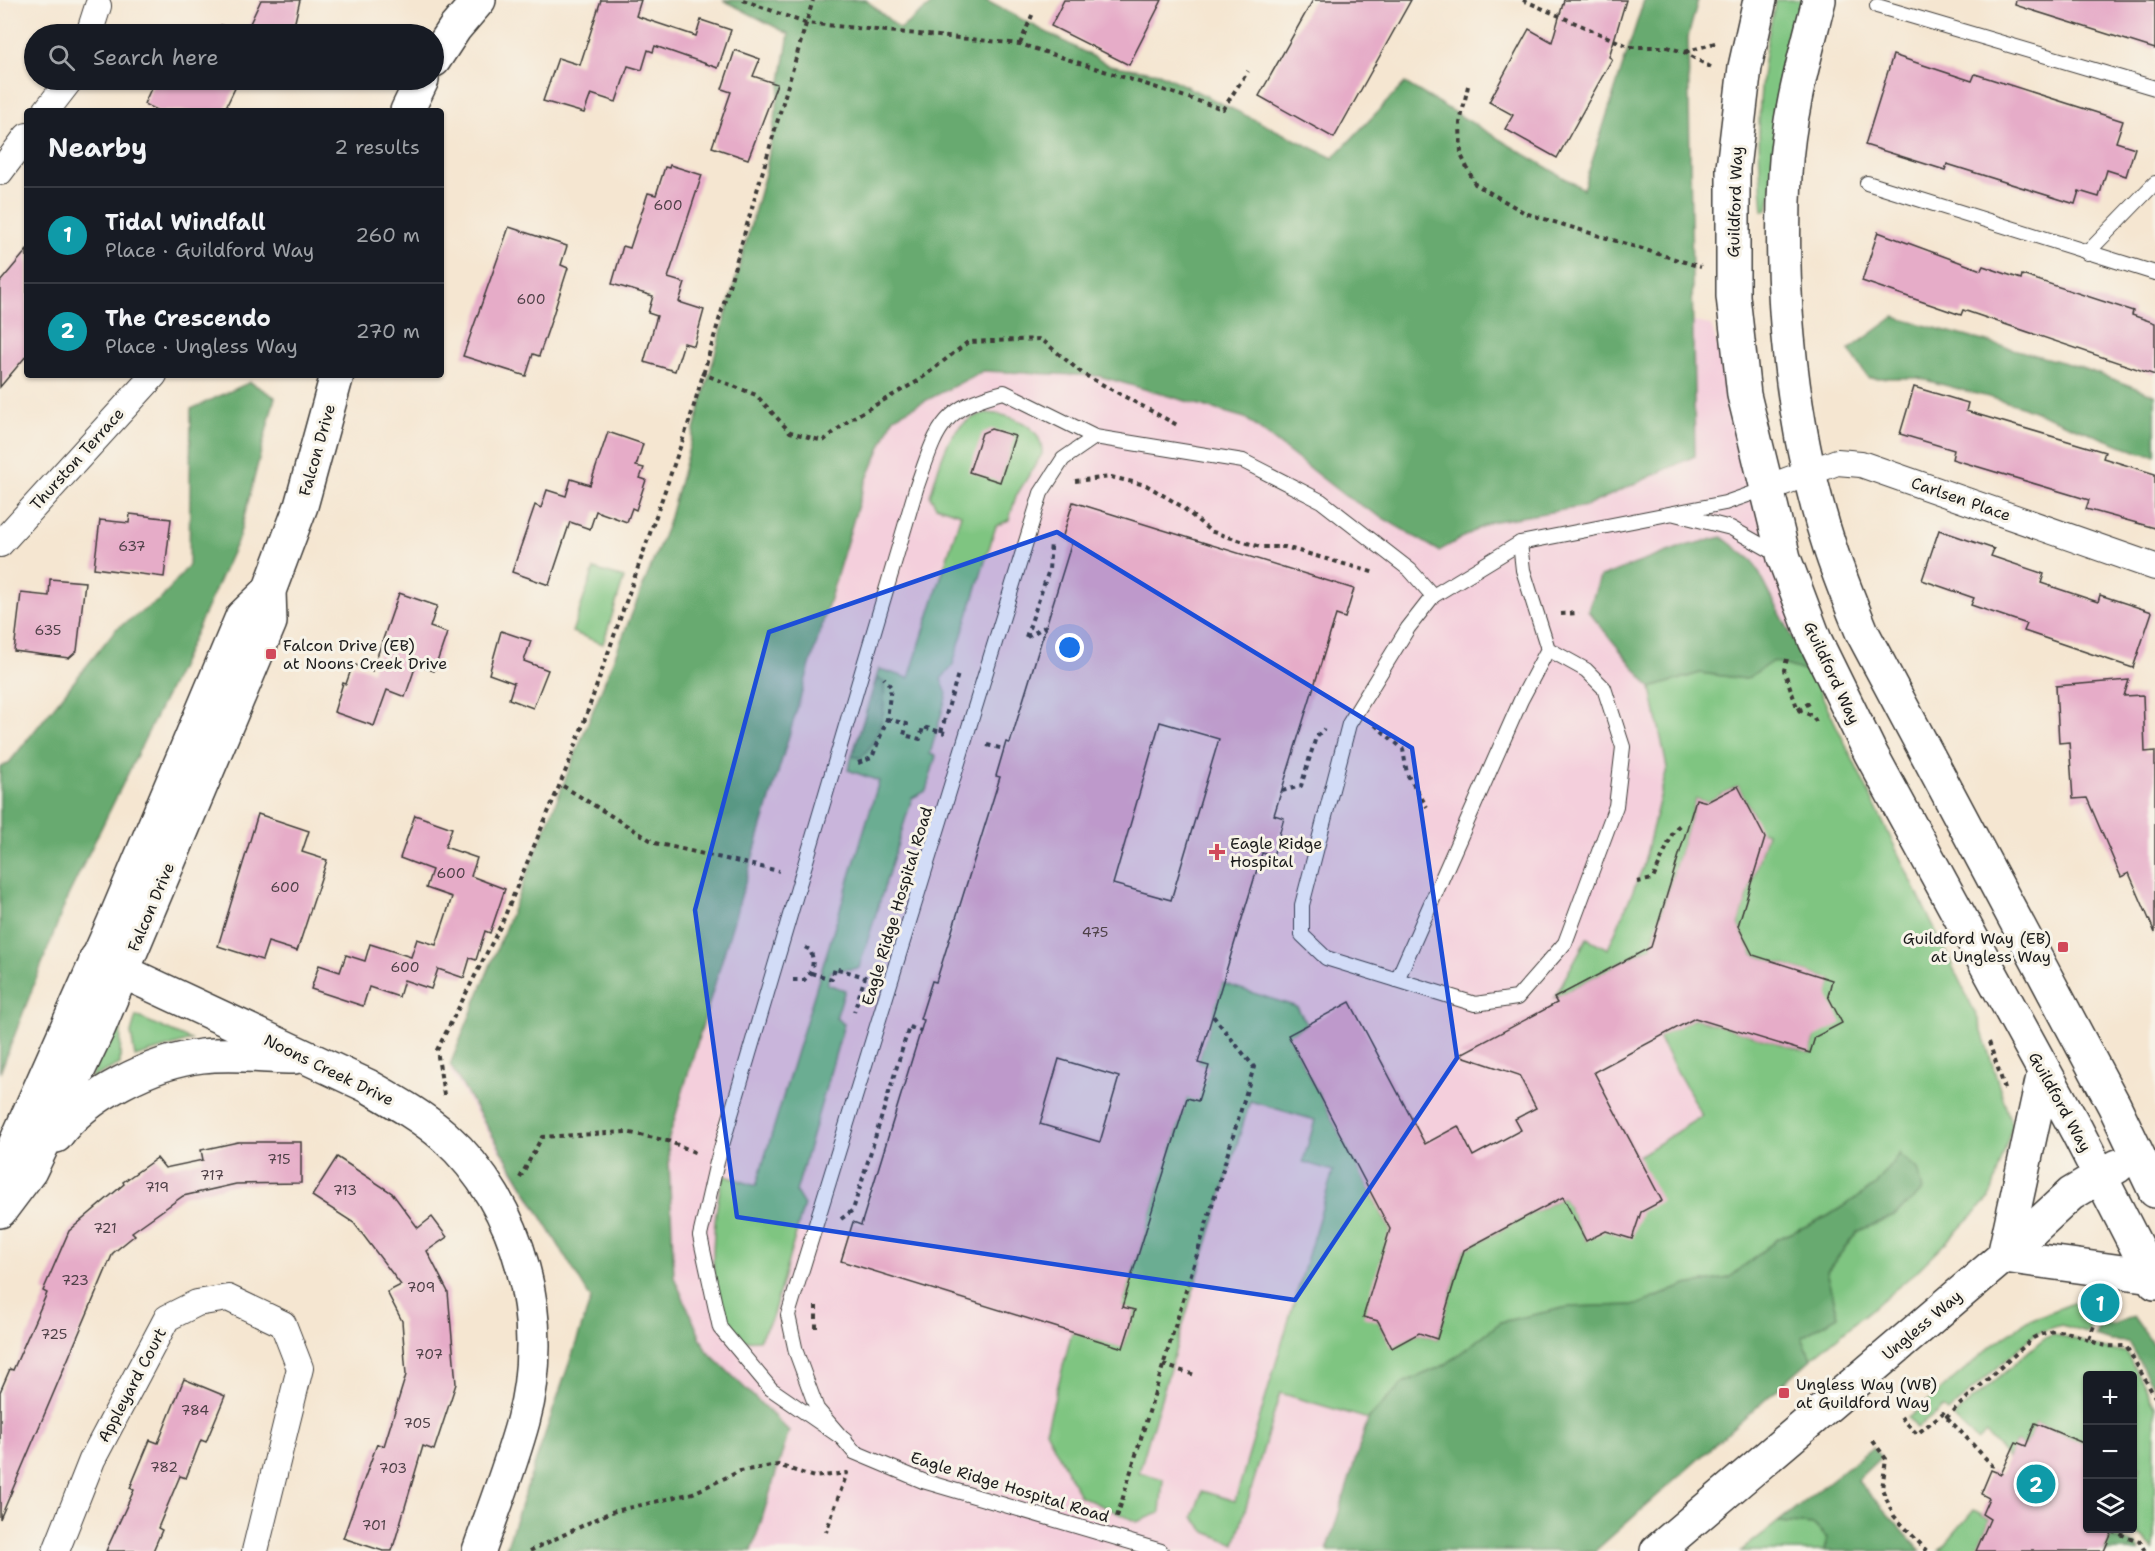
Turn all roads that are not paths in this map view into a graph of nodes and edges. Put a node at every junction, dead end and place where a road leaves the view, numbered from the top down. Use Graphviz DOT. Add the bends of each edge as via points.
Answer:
graph roads {
  1 [pos="479,0"];
  2 [pos="1760,0"];
  3 [pos="1819,0"];
  4 [pos="98,6"];
  5 [pos="1877,6"];
  6 [pos="92,24"];
  7 [pos="444,45"];
  8 [pos="2155,88"];
  9 [pos="62,90"];
  10 [pos="417,90"];
  11 [pos="48,108"];
  12 [pos="408,108"];
  13 [pos="24,140"];
  14 [pos="0,172"];
  15 [pos="1867,183"];
  16 [pos="2155,183"];
  17 [pos="2087,253"];
  18 [pos="2155,273"];
  19 [pos="151,378"];
  20 [pos="336,378"];
  21 [pos="1095,437"];
  22 [pos="1810,472"];
  23 [pos="1765,489"];
  24 [pos="1670,513"];
  25 [pos="1520,543"];
  26 [pos="0,544"];
  27 [pos="1784,558"];
  28 [pos="2155,567"];
  29 [pos="1433,596"];
  30 [pos="1548,649"];
  31 [pos="110,966"];
  32 [pos="1396,980"];
  33 [pos="306,1058"];
  34 [pos="2044,1072"];
  35 [pos="2138,1154"];
  36 [pos="30,1171"];
  37 [pos="2101,1176"];
  38 [pos="0,1191"];
  39 [pos="2155,1191"];
  40 [pos="0,1211"];
  41 [pos="2004,1256"];
  42 [pos="2153,1280"];
  43 [pos="845,1440"];
  44 [pos="56,1551"];
  45 [pos="256,1551"];
  46 [pos="479,1551"];
  47 [pos="1161,1551"];
  48 [pos="1657,1551"];
  1 -- 7 [label="street"];
  2 -- 23 [label="street, Guildford Way" via="1744,66 1733,168 1732,233 1733,296 1744,395"];
  3 -- 22 [label="street" via="1800,75 1785,172 1786,313 1793,380"];
  4 -- 6 [label="street"];
  5 -- 8 [label="lane"];
  9 -- 11 [label="street"];
  10 -- 12 [label="street"];
  13 -- 14 [label="street"];
  15 -- 17 [label="lane"];
  16 -- 17 [label="lane"];
  17 -- 18 [label="lane"];
  19 -- 26 [label="street, Thurston Terrace"];
  20 -- 31 [label="street, Falcon Drive" via="301,506 269,591 242,616"];
  21 -- 29 [label="lane" via="1243,460 1321,501 1410,570"];
  21 -- 43 [label="lane, Eagle Ridge Hospital Road" via="1063,459 1041,493 788,1315 795,1352 817,1409"];
  21 -- 43 [label="lane" via="1004,392 975,399 949,415 940,430 916,489 717,1162 700,1236 720,1328 771,1389"];
  22 -- 23 [label="street, Carlsen Place"];
  22 -- 28 [label="street, Carlsen Place" via="1837,462 1861,464"];
  22 -- 35 [label="street" via="1831,550 1862,632"];
  23 -- 24 [label="lane" via="1725,503"];
  23 -- 27 [label="street, Guildford Way"];
  24 -- 25 [label="lane"];
  24 -- 27 [label="lane" via="1731,528"];
  25 -- 29 [label="lane"];
  25 -- 30 [label="lane" via="1523,570"];
  27 -- 34 [label="street, Guildford Way" via="1815,640 1870,752"];
  29 -- 32 [label="lane" via="1408,628 1349,724 1302,905 1302,935 1326,958"];
  30 -- 32 [label="lane" via="1521,700"];
  30 -- 32 [label="lane" via="1586,670 1604,688 1623,747 1616,806 1565,943 1517,998 1475,1004"];
  31 -- 33 [label="street, Noons Creek Drive"];
  31 -- 36 [label="street, Falcon Drive"];
  31 -- 38 [label="street" via="14,1148"];
  33 -- 36 [label="street" via="202,1056 134,1075 98,1096 66,1122"];
  33 -- 46 [label="street, Noons Creek Drive" via="376,1091 445,1137 476,1172 503,1212 522,1265 534,1321 533,1366 524,1420"];
  34 -- 37 [label="street, Guildford Way"];
  34 -- 41 [label="street"];
  35 -- 37 [label="street, Ungless Way"];
  35 -- 39 [label="street"];
  36 -- 40 [label="street, Falcon Drive"];
  37 -- 41 [label="street, Ungless Way" via="2071,1194"];
  37 -- 42 [label="street, Guildford Way"];
  41 -- 42 [label="street"];
  41 -- 48 [label="street, Ungless Way"];
  43 -- 47 [label="lane, Eagle Ridge Hospital Road" via="854,1452 923,1481"];
  44 -- 45 [label="street, Appleyard Court" via="92,1460 167,1318 197,1303 228,1298 283,1324 300,1368"];
}
